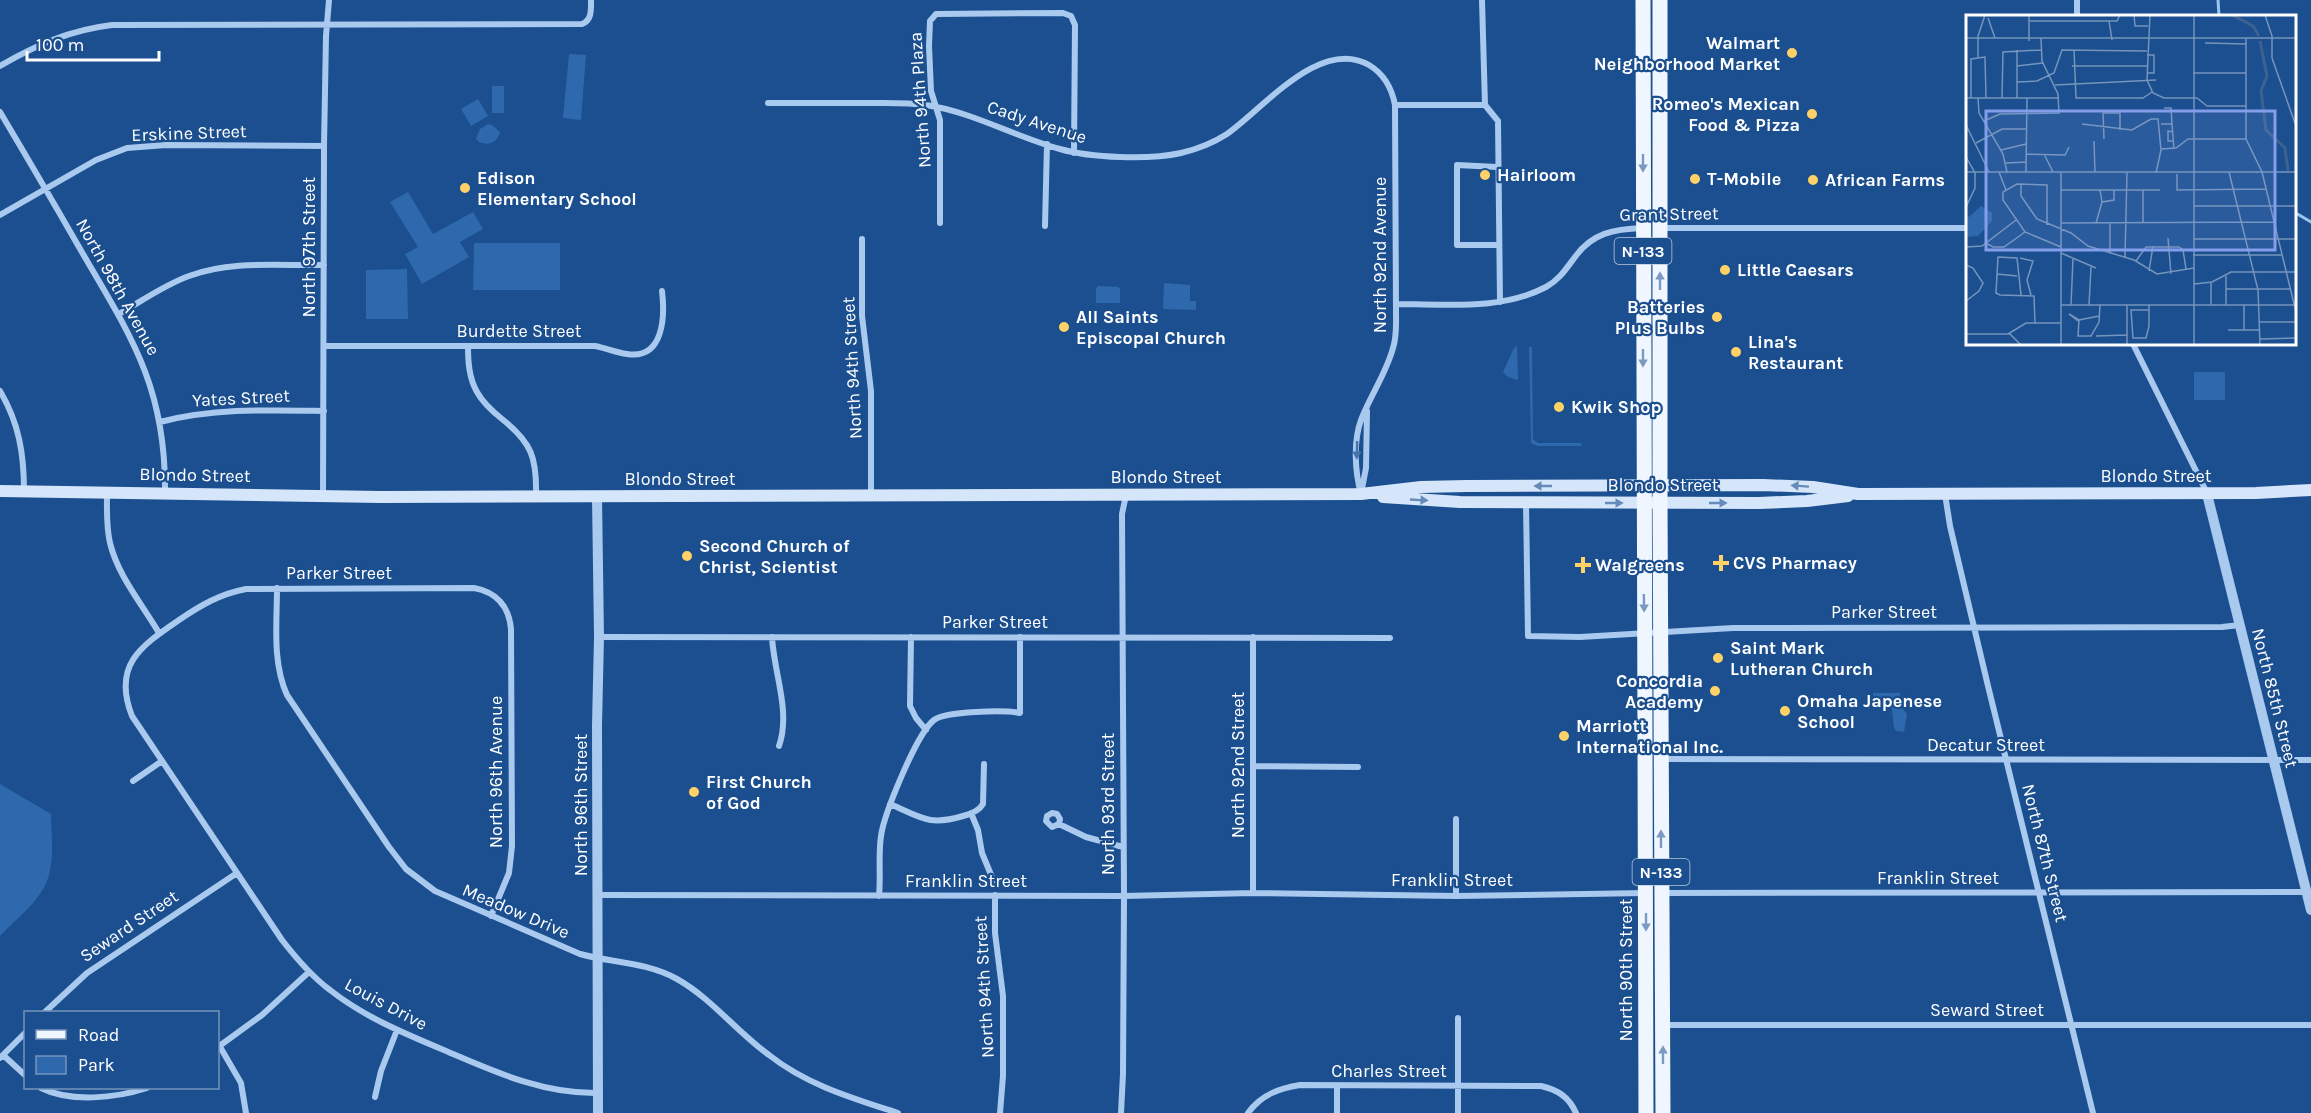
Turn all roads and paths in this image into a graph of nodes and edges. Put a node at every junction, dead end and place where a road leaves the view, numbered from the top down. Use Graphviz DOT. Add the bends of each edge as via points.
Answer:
graph roads {
  1 [pos="329,0"];
  2 [pos="591,0"];
  3 [pos="1482,0"];
  4 [pos="1643,0"];
  5 [pos="1660,0"];
  6 [pos="327,24"];
  7 [pos="0,66"];
  8 [pos="1395,102"];
  9 [pos="768,103"];
  10 [pos="1485,105"];
  11 [pos="936,107"];
  12 [pos="0,112"];
  13 [pos="1047,144"];
  14 [pos="324,146"];
  15 [pos="1074,153"];
  16 [pos="1497,167"];
  17 [pos="45,189"];
  18 [pos="0,215"];
  19 [pos="940,223"];
  20 [pos="1046,226"];
  21 [pos="1643,228"];
  22 [pos="1660,228"];
  23 [pos="1966,228"];
  24 [pos="862,239"];
  25 [pos="1499,245"];
  26 [pos="324,265"];
  27 [pos="662,291"];
  28 [pos="1500,302"];
  29 [pos="1396,304"];
  30 [pos="119,314"];
  31 [pos="2133,345"];
  32 [pos="324,346"];
  33 [pos="468,346"];
  34 [pos="0,391"];
  35 [pos="324,411"];
  36 [pos="160,422"];
  37 [pos="1643,486"];
  38 [pos="1660,486"];
  39 [pos="2311,490"];
  40 [pos="0,491"];
  41 [pos="24,491"];
  42 [pos="107,491"];
  43 [pos="165,492"];
  44 [pos="1361,494"];
  45 [pos="1858,494"];
  46 [pos="1945,494"];
  47 [pos="2207,494"];
  48 [pos="323,495"];
  49 [pos="872,495"];
  50 [pos="1126,495"];
  51 [pos="536,497"];
  52 [pos="597,497"];
  53 [pos="1526,502"];
  54 [pos="1643,503"];
  55 [pos="1660,503"];
  56 [pos="277,588"];
  57 [pos="510,624"];
  58 [pos="2240,625"];
  59 [pos="1975,627"];
  60 [pos="1661,632"];
  61 [pos="159,633"];
  62 [pos="1644,633"];
  63 [pos="599,637"];
  64 [pos="772,637"];
  65 [pos="911,637"];
  66 [pos="1020,637"];
  67 [pos="1123,637"];
  68 [pos="1253,637"];
  69 [pos="1390,638"];
  70 [pos="926,730"];
  71 [pos="779,746"];
  72 [pos="1661,759"];
  73 [pos="2274,759"];
  74 [pos="2008,760"];
  75 [pos="2311,760"];
  76 [pos="162,761"];
  77 [pos="984,764"];
  78 [pos="1253,766"];
  79 [pos="1358,767"];
  80 [pos="133,781"];
  81 [pos="890,804"];
  82 [pos="971,813"];
  83 [pos="1456,819"];
  84 [pos="1059,824"];
  85 [pos="1123,847"];
  86 [pos="237,873"];
  87 [pos="994,882"];
  88 [pos="2307,892"];
  89 [pos="1253,893"];
  90 [pos="1654,893"];
  91 [pos="2040,893"];
  92 [pos="598,895"];
  93 [pos="995,895"];
  94 [pos="879,896"];
  95 [pos="1124,896"];
  96 [pos="1456,896"];
  97 [pos="2311,910"];
  98 [pos="491,916"];
  99 [pos="599,960"];
  100 [pos="309,972"];
  101 [pos="46,1011"];
  102 [pos="1458,1018"];
  103 [pos="1662,1025"];
  104 [pos="2071,1025"];
  105 [pos="2311,1025"];
  106 [pos="397,1030"];
  107 [pos="24,1034"];
  108 [pos="219,1045"];
  109 [pos="219,1048"];
  110 [pos="1,1057"];
  111 [pos="24,1074"];
  112 [pos="1337,1086"];
  113 [pos="1458,1086"];
  114 [pos="44,1089"];
  115 [pos="142,1089"];
  116 [pos="598,1093"];
  117 [pos="375,1097"];
  118 [pos="246,1113"];
  119 [pos="598,1113"];
  120 [pos="898,1113"];
  121 [pos="1000,1113"];
  122 [pos="1121,1113"];
  123 [pos="1248,1113"];
  124 [pos="1338,1113"];
  125 [pos="1458,1113"];
  126 [pos="1576,1113"];
  127 [pos="1646,1113"];
  128 [pos="1663,1113"];
  129 [pos="2093,1113"];
  1 -- 6 [label="street, North 97th Street"];
  2 -- 6 [label="street" via="590,16 584,23"];
  3 -- 10 [label="street"];
  4 -- 21 [label="main road, North 90th Street / N-133, one-way"];
  5 -- 22 [label="main road, North 90th Street / N-133"];
  6 -- 7 [label="street" via="97,27 44,42"];
  6 -- 14 [label="street, North 97th Street"];
  8 -- 10 [label="street"];
  8 -- 15 [label="street, Cady Avenue" via="1386,81 1373,67 1349,58 1332,59 1307,71 1227,134 1201,147 1158,156"];
  8 -- 29 [label="street, North 92nd Avenue"];
  9 -- 11 [label="street, Cady Avenue" via="898,103"];
  10 -- 16 [label="street" via="1498,121"];
  11 -- 13 [label="street, Cady Avenue"];
  11 -- 15 [label="street, North 94th Plaza" via="930,91 929,46 930,21 936,14 1063,13 1071,16 1075,25"];
  11 -- 19 [label="street, North 94th Plaza" via="940,120"];
  12 -- 17 [label="street, North 98th Avenue"];
  13 -- 15 [label="street, Cady Avenue"];
  13 -- 20 [label="street"];
  14 -- 17 [label="street, Erskine Street" via="136,146 96,160"];
  14 -- 26 [label="street, North 97th Street"];
  16 -- 25 [label="street"];
  16 -- 25 [label="street" via="1457,165 1457,245"];
  17 -- 18 [label="street, Erskine Street"];
  17 -- 30 [label="street, North 98th Avenue"];
  21 -- 22 [label="street, Grant Street"];
  21 -- 28 [label="street, Grant Street" via="1599,235 1550,284"];
  21 -- 37 [label="main road, North 90th Street / N-133, one-way"];
  22 -- 23 [label="street, Grant Street"];
  38 -- 22 [label="main road, North 90th Street / N-133, one-way"];
  24 -- 49 [label="street, North 94th Street" via="862,316 871,391"];
  25 -- 28 [label="street"];
  26 -- 30 [label="street" via="209,270 173,283"];
  26 -- 32 [label="street, North 97th Street"];
  27 -- 33 [label="street, Burdette Street" via="660,334 653,346 641,353 626,354 595,346"];
  28 -- 29 [label="street, Grant Street"];
  29 -- 44 [label="street, North 92nd Avenue" via="1394,347 1368,407"];
  30 -- 36 [label="street, North 98th Avenue" via="148,374"];
  31 -- 47 [label="street"];
  32 -- 33 [label="street, Burdette Street"];
  32 -- 35 [label="street, North 97th Street"];
  33 -- 51 [label="street" via="476,391 531,451 536,466"];
  34 -- 41 [label="street" via="18,427"];
  35 -- 36 [label="street, Yates Street" via="219,411"];
  35 -- 48 [label="street, North 97th Street"];
  36 -- 43 [label="street, North 98th Avenue"];
  37 -- 38 [label="main road, Blondo Street"];
  37 -- 44 [label="main road, Blondo Street, one-way" via="1441,486"];
  37 -- 54 [label="main road, North 90th Street / N-133"];
  45 -- 38 [label="main road, Blondo Street, one-way" via="1793,486"];
  38 -- 55 [label="main road, North 90th Street / N-133"];
  39 -- 47 [label="main road, Blondo Street"];
  40 -- 41 [label="main road, Blondo Street"];
  41 -- 42 [label="main road, Blondo Street"];
  42 -- 43 [label="main road, Blondo Street"];
  42 -- 61 [label="street" via="108,530 115,557"];
  43 -- 48 [label="main road, Blondo Street"];
  44 -- 50 [label="main road, Blondo Street"];
  44 -- 53 [label="main road, Blondo Street, one-way" via="1449,502"];
  45 -- 46 [label="main road, Blondo Street"];
  55 -- 45 [label="main road, Blondo Street, one-way" via="1791,502"];
  46 -- 47 [label="main road, Blondo Street"];
  46 -- 59 [label="street, North 87th Street"];
  47 -- 58 [label="street, North 85th Street"];
  48 -- 51 [label="main road, Blondo Street"];
  49 -- 50 [label="main road, Blondo Street"];
  49 -- 52 [label="main road, Blondo Street"];
  50 -- 67 [label="street, North 93rd Street" via="1122,514"];
  51 -- 52 [label="main road, Blondo Street"];
  52 -- 63 [label="street, North 96th Street"];
  53 -- 54 [label="main road, Blondo Street, one-way"];
  53 -- 62 [label="street, Parker Street" via="1528,636"];
  54 -- 55 [label="main road, Blondo Street"];
  54 -- 62 [label="main road, North 90th Street / N-133, one-way"];
  55 -- 60 [label="main road, North 90th Street / N-133"];
  56 -- 57 [label="street, Parker Street" via="474,588 499,599"];
  56 -- 61 [label="street, Parker Street" via="220,595"];
  56 -- 98 [label="street, Meadow Drive" via="278,663 288,695 406,869 435,891"];
  57 -- 98 [label="street, North 96th Avenue" via="512,846 509,873"];
  58 -- 59 [label="street, Parker Street"];
  58 -- 73 [label="street, North 85th Street"];
  59 -- 60 [label="street, Parker Street"];
  59 -- 74 [label="street, North 87th Street"];
  60 -- 62 [label="street, Parker Street"];
  60 -- 72 [label="main road, North 90th Street / N-133"];
  61 -- 76 [label="street, Louis Drive" via="133,657 125,689 132,716"];
  62 -- 90 [label="main road, North 90th Street / N-133"];
  63 -- 64 [label="street, Parker Street"];
  63 -- 92 [label="street, North 96th Street"];
  64 -- 65 [label="street, Parker Street"];
  64 -- 71 [label="street" via="784,717"];
  65 -- 66 [label="street, Parker Street"];
  65 -- 70 [label="street" via="910,706"];
  66 -- 67 [label="street, Parker Street"];
  66 -- 70 [label="street" via="1020,713 946,715 932,721"];
  67 -- 68 [label="street, Parker Street"];
  67 -- 85 [label="street, North 93rd Street"];
  68 -- 69 [label="street, Parker Street"];
  68 -- 78 [label="street, North 92nd Street"];
  70 -- 81 [label="street"];
  72 -- 74 [label="street, Decatur Street"];
  90 -- 72 [label="main road, North 90th Street / N-133, one-way"];
  73 -- 74 [label="street, Decatur Street"];
  73 -- 75 [label="street, Decatur Street"];
  73 -- 88 [label="street, North 85th Street"];
  74 -- 91 [label="street, North 87th Street"];
  76 -- 80 [label="street"];
  76 -- 86 [label="street, Louis Drive"];
  77 -- 82 [label="street" via="983,804"];
  78 -- 79 [label="street"];
  78 -- 89 [label="street, North 92nd Street"];
  81 -- 82 [label="street" via="935,821 949,821"];
  81 -- 94 [label="street" via="881,834"];
  82 -- 87 [label="street"];
  83 -- 96 [label="street"];
  84 -- 85 [label="street" via="1086,837"];
  85 -- 95 [label="street, North 93rd Street"];
  86 -- 100 [label="street, Louis Drive" via="282,940"];
  86 -- 101 [label="street, Seward Street" via="87,973"];
  88 -- 91 [label="street, Franklin Street"];
  88 -- 97 [label="street, North 85th Street"];
  89 -- 95 [label="street, Franklin Street"];
  89 -- 96 [label="street, Franklin Street"];
  90 -- 91 [label="street, Franklin Street"];
  90 -- 96 [label="street, Franklin Street"];
  90 -- 103 [label="main road, North 90th Street / N-133"];
  90 -- 127 [label="main road, North 90th Street / N-133, one-way"];
  91 -- 104 [label="street, North 87th Street"];
  92 -- 94 [label="street, Franklin Street"];
  92 -- 99 [label="street, North 96th Street"];
  93 -- 94 [label="street, Franklin Street"];
  93 -- 95 [label="street, Franklin Street"];
  93 -- 121 [label="street, North 94th Street" via="995,933 1003,996"];
  95 -- 122 [label="street, North 93rd Street"];
  98 -- 99 [label="street, Meadow Drive"];
  99 -- 116 [label="street, North 96th Street"];
  99 -- 120 [label="street, Meadow Drive" via="646,966 677,979 791,1071 831,1090"];
  100 -- 106 [label="street, Louis Drive" via="351,1005"];
  100 -- 108 [label="street" via="262,1015"];
  102 -- 113 [label="street"];
  103 -- 104 [label="street, Seward Street"];
  128 -- 103 [label="main road, North 90th Street / N-133, one-way"];
  104 -- 105 [label="street, Seward Street"];
  104 -- 129 [label="street, North 87th Street"];
  106 -- 116 [label="street, Louis Drive" via="521,1082"];
  106 -- 117 [label="street"];
  107 -- 110 [label="street"];
  109 -- 118 [label="street" via="241,1083"];
  110 -- 111 [label="street"];
  112 -- 113 [label="street, Charles Street"];
  112 -- 123 [label="street, Charles Street" via="1279,1089 1265,1096"];
  112 -- 124 [label="street"];
  113 -- 125 [label="street"];
  113 -- 126 [label="street, Charles Street" via="1538,1086 1567,1098"];
  114 -- 115 [label="street" via="79,1096"];
  116 -- 119 [label="street, North 96th Street"];
}
